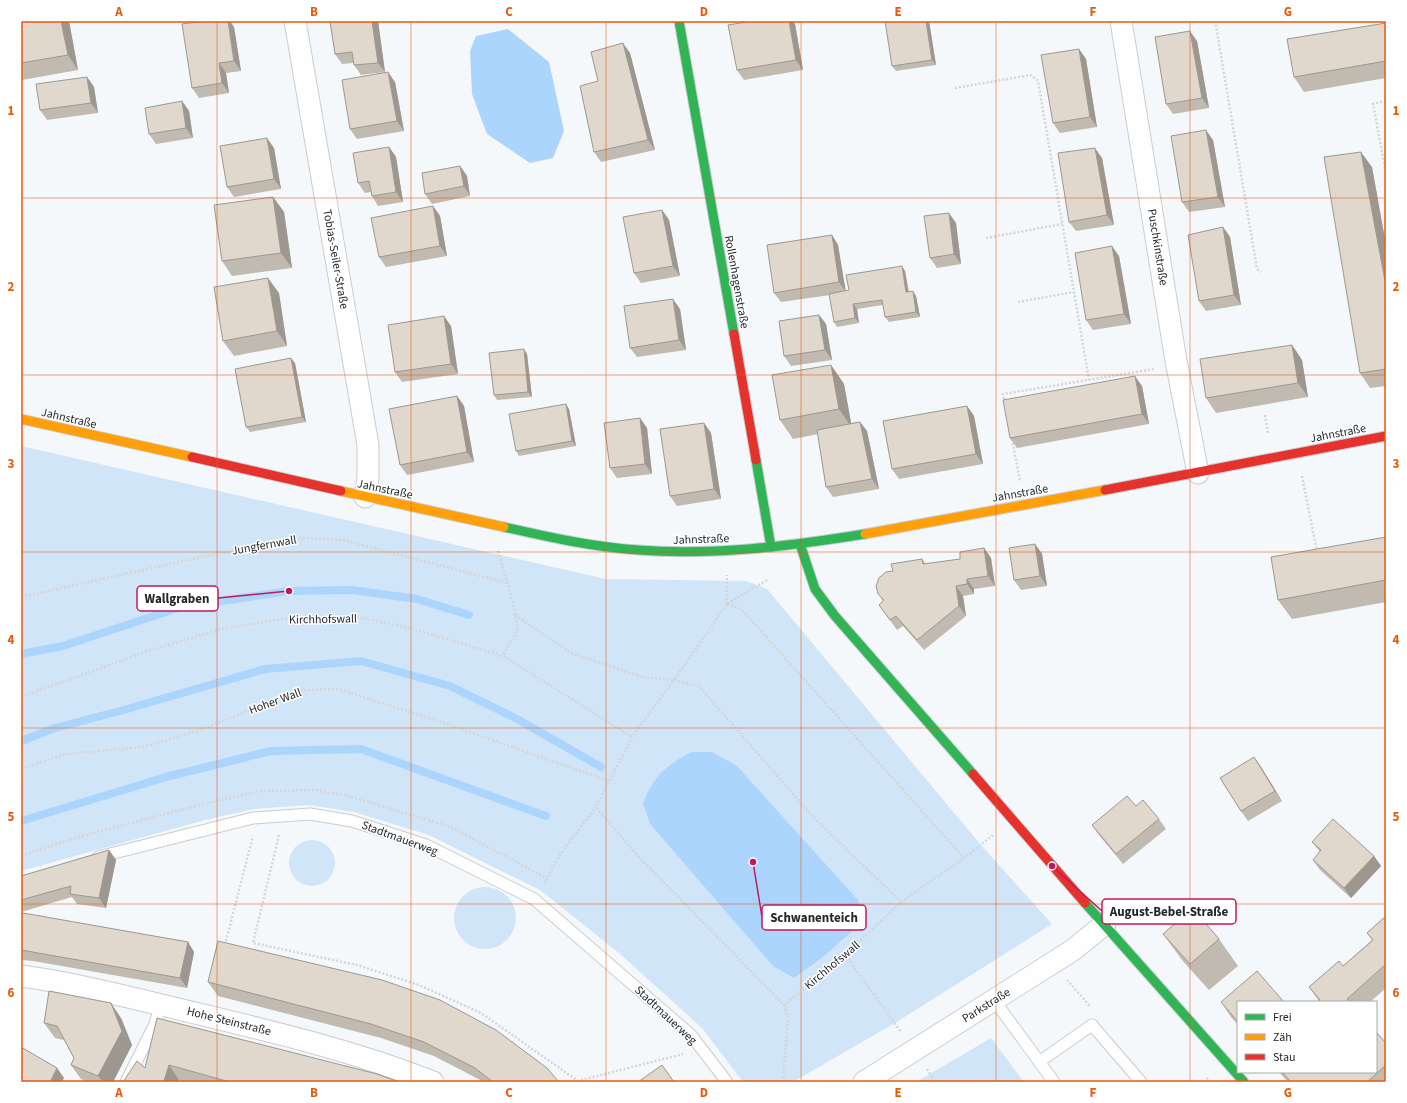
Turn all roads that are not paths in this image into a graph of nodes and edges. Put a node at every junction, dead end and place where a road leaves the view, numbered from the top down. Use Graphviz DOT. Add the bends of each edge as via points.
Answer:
graph roads {
  1 [pos="295,21"];
  2 [pos="678,21"];
  3 [pos="1121,21"];
  4 [pos="21,419"];
  5 [pos="1386,436"];
  6 [pos="1198,473"];
  7 [pos="365,497"];
  8 [pos="800,544"];
  9 [pos="771,547"];
  10 [pos="86,860"];
  11 [pos="1105,924"];
  12 [pos="21,976"];
  13 [pos="994,1000"];
  14 [pos="161,1004"];
  15 [pos="1040,1062"];
  16 [pos="126,1082"];
  17 [pos="433,1082"];
  18 [pos="727,1082"];
  19 [pos="864,1082"];
  20 [pos="1054,1082"];
  21 [pos="1141,1082"];
  22 [pos="1244,1082"];
  1 -- 7 [label="street, Tobias-Seiler-Straße" via="368,445"];
  2 -- 9 [label="main road, Rollenhagenstraße"];
  3 -- 6 [label="street, Puschkinstraße" via="1176,361"];
  4 -- 7 [label="main road, Jahnstraße"];
  5 -- 6 [label="main road, Jahnstraße"];
  6 -- 8 [label="main road, Jahnstraße"];
  7 -- 9 [label="main road, Jahnstraße" via="574,543 604,547 677,552"];
  8 -- 9 [label="main road, Jahnstraße"];
  8 -- 11 [label="main road" via="815,589 835,616"];
  10 -- 18 [label="lane, Stadtmauerweg" via="253,818 284,815 310,814 352,821 426,845 534,899 692,1035"];
  11 -- 13 [label="street, Parkstraße" via="1073,950"];
  11 -- 22 [label="main road"];
  12 -- 14 [label="street, Hohe Steinstraße"];
  13 -- 15 [label="lane"];
  13 -- 19 [label="street, Parkstraße"];
  14 -- 16 [label="lane" via="155,1024"];
  14 -- 17 [label="street, Hohe Steinstraße" via="298,1038 392,1066"];
  15 -- 20 [label="lane"];
  15 -- 21 [label="lane" via="1092,1025"];
}
